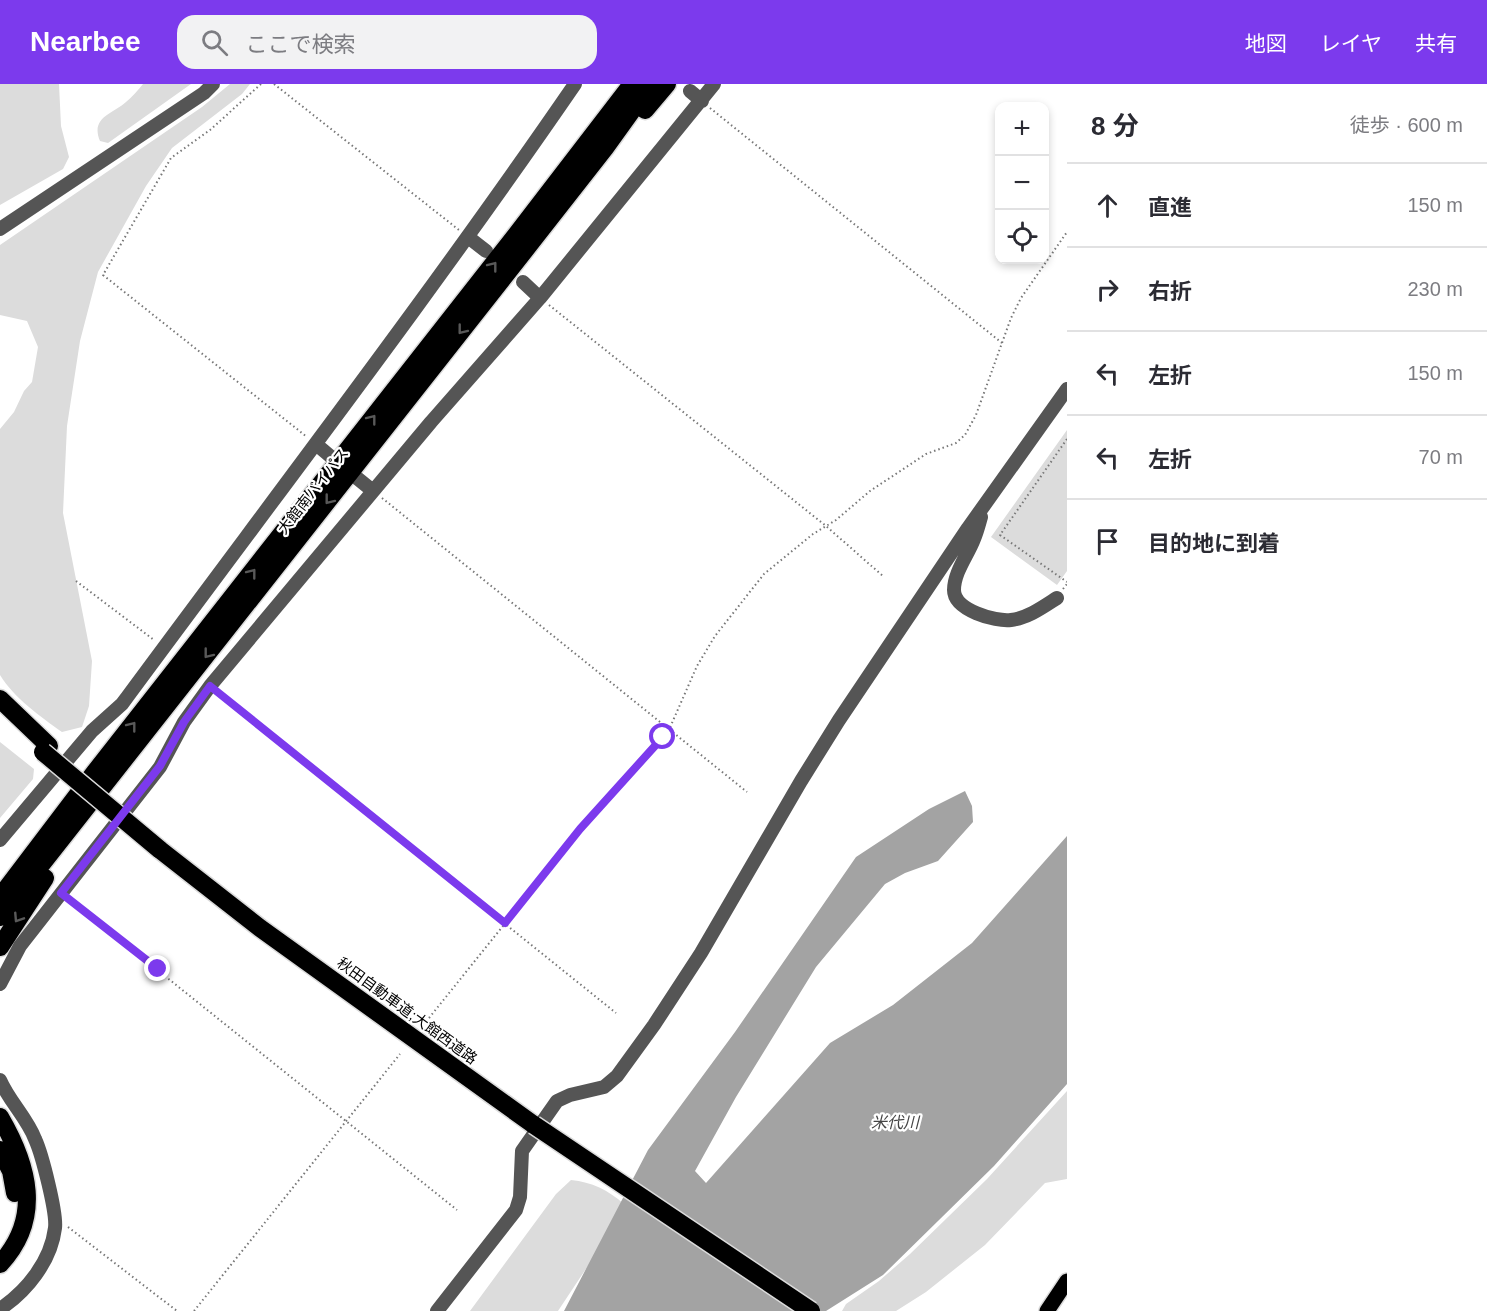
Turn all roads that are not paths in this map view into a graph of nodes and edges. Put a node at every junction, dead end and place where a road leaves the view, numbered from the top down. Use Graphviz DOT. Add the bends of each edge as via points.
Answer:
graph roads {
  1 [pos="213,84"];
  2 [pos="575,84"];
  3 [pos="617,84"];
  4 [pos="632,84"];
  5 [pos="651,84"];
  6 [pos="668,84"];
  7 [pos="714,84"];
  8 [pos="690,91"];
  9 [pos="702,101"];
  10 [pos="0,229"];
  11 [pos="468,237"];
  12 [pos="523,240"];
  13 [pos="486,251"];
  14 [pos="523,282"];
  15 [pos="540,298"];
  16 [pos="1067,389"];
  17 [pos="317,445"];
  18 [pos="330,456"];
  19 [pos="357,478"];
  20 [pos="373,491"];
  21 [pos="986,504"];
  22 [pos="1057,598"];
  23 [pos="0,699"];
  24 [pos="3,719"];
  25 [pos="147,731"];
  26 [pos="46,749"];
  27 [pos="95,772"];
  28 [pos="0,840"];
  29 [pos="0,888"];
  30 [pos="0,897"];
  31 [pos="0,917"];
  32 [pos="0,946"];
  33 [pos="0,984"];
  34 [pos="0,1080"];
  35 [pos="0,1116"];
  36 [pos="0,1150"];
  37 [pos="0,1246"];
  38 [pos="0,1264"];
  39 [pos="1067,1281"];
  40 [pos="0,1309"];
  41 [pos="437,1311"];
  42 [pos="811,1311"];
  43 [pos="1047,1311"];
  1 -- 10 [label="street"];
  2 -- 11 [label="street"];
  3 -- 12 [label="highway"];
  4 -- 12 [label="highway, 大館南バイパス"];
  5 -- 12 [label="highway, 大館南バイパス" via="605,148"];
  6 -- 12 [label="highway"];
  7 -- 9 [label="street"];
  8 -- 9 [label="street"];
  9 -- 15 [label="street"];
  11 -- 13 [label="street"];
  11 -- 17 [label="street"];
  12 -- 25 [label="highway, 大館南バイパス, one-way"];
  27 -- 12 [label="highway, 大館南バイパス, one-way"];
  14 -- 15 [label="street"];
  15 -- 20 [label="street"];
  16 -- 21 [label="street"];
  17 -- 18 [label="street"];
  17 -- 28 [label="street" via="122,704 92,731"];
  19 -- 20 [label="street"];
  20 -- 33 [label="street" via="210,686 160,766 20,946"];
  21 -- 22 [label="street" via="956,576 957,599 985,617 1010,620 1034,613"];
  21 -- 41 [label="street" via="838,720 701,953 654,1025 617,1076 604,1087 556,1101 522,1151 516,1210"];
  23 -- 26 [label="highway"];
  24 -- 26 [label="highway, 秋田自動車道;大館西道路"];
  25 -- 31 [label="highway, 大館南バイパス"];
  25 -- 32 [label="highway, one-way"];
  26 -- 42 [label="highway, 秋田自動車道;大館西道路, bridge" via="159,849 260,928 534,1125"];
  27 -- 29 [label="highway"];
  27 -- 30 [label="highway, 大館南バイパス"];
  34 -- 40 [label="street" via="35,1137 56,1225 41,1266 23,1291"];
  35 -- 38 [label="highway" via="22,1164 27,1200 20,1234"];
  36 -- 37 [label="highway" via="11,1171 16,1199 9,1231"];
  39 -- 43 [label="main road"];
}
